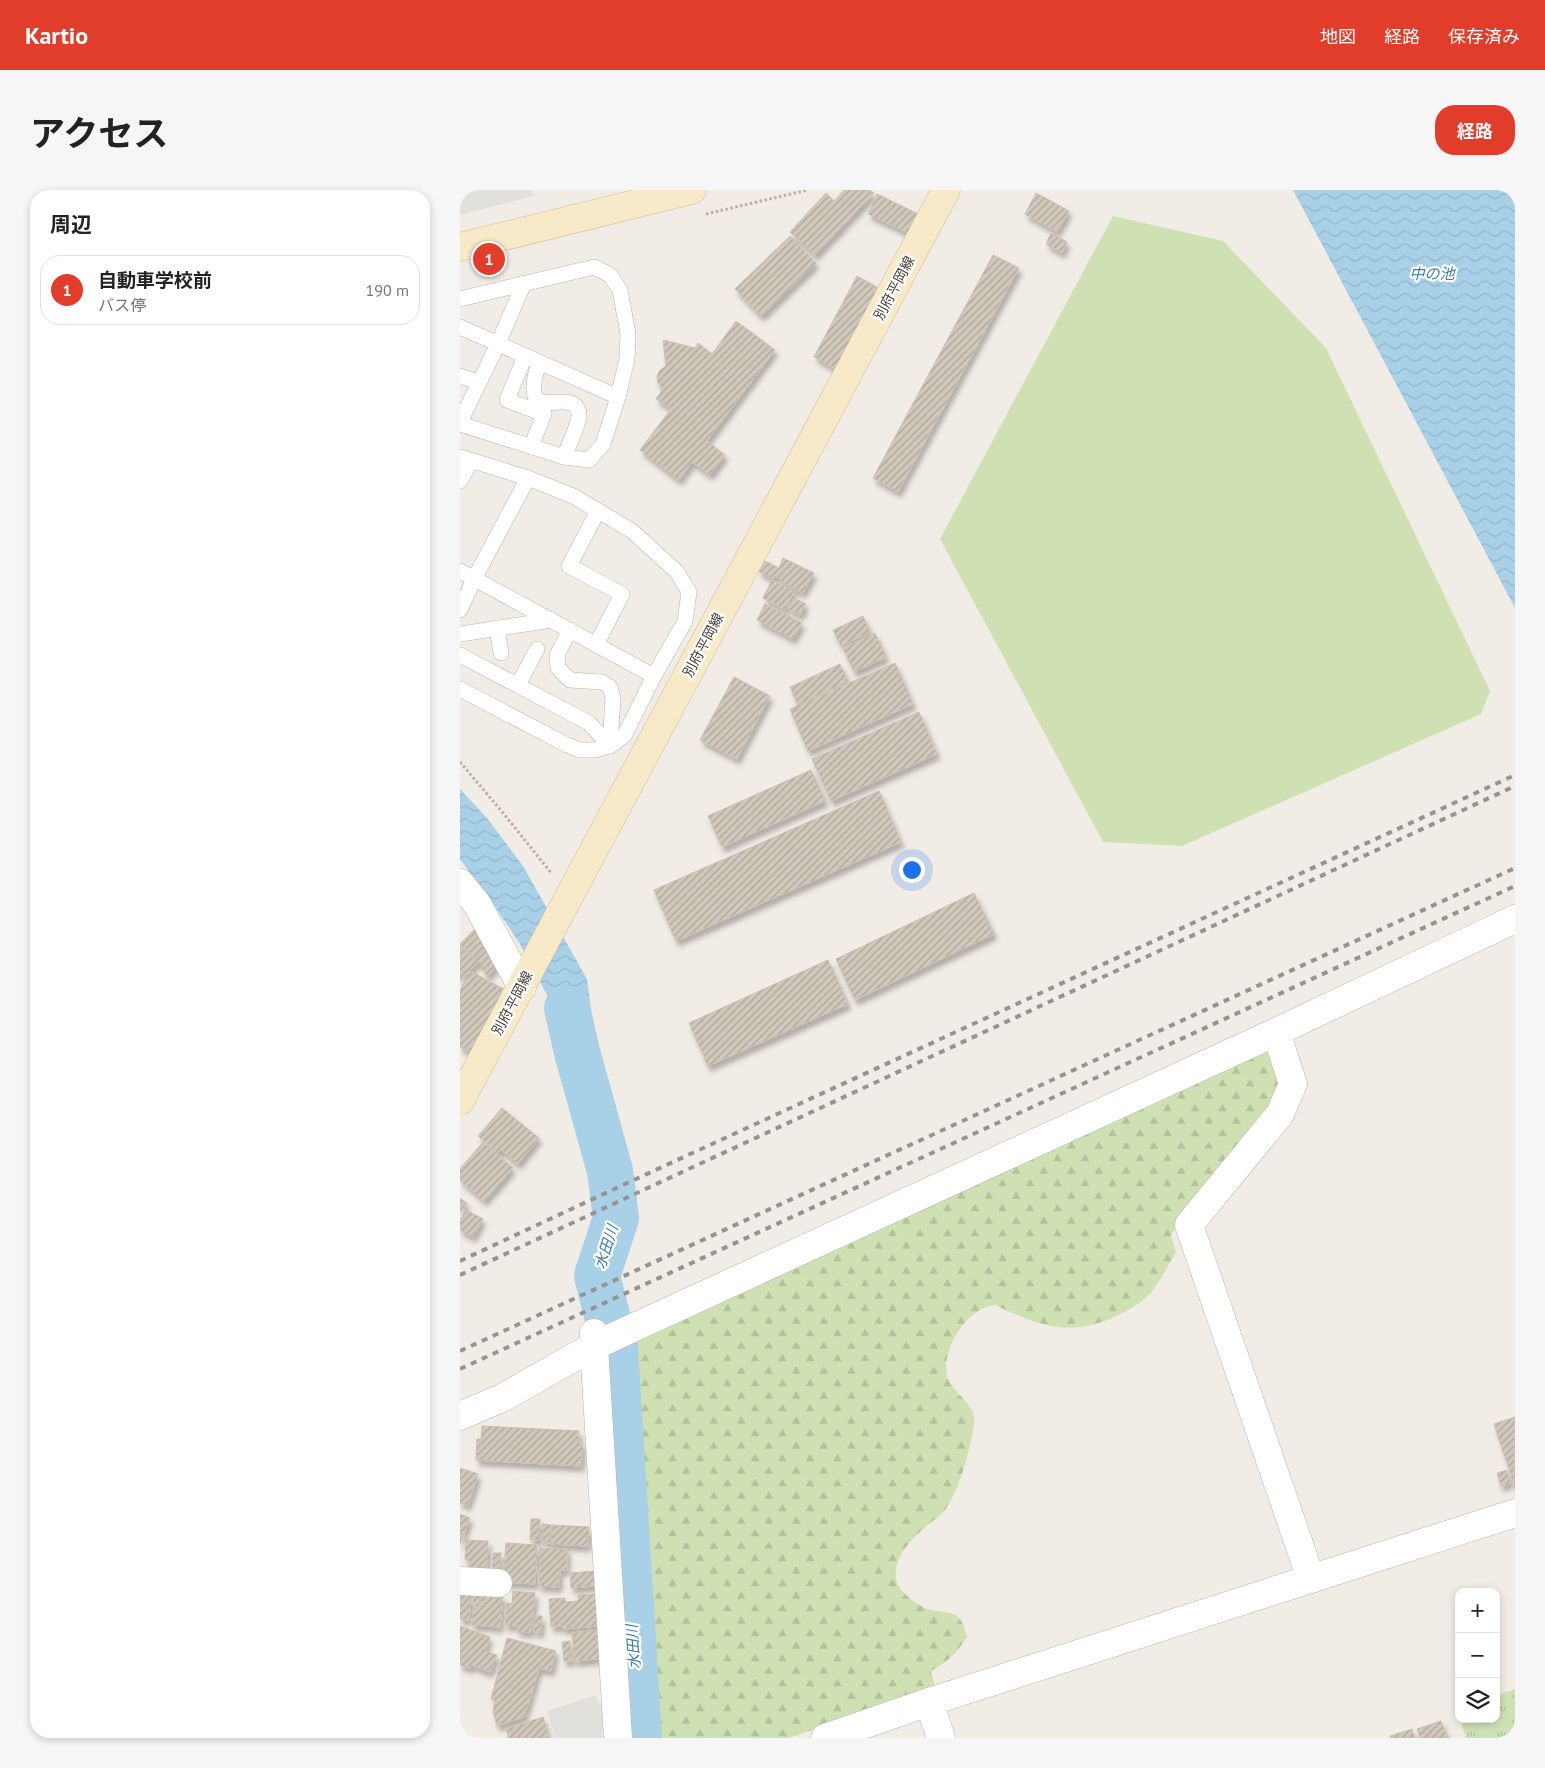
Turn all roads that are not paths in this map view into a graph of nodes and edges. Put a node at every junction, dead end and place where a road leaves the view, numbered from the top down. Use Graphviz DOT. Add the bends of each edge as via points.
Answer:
graph roads {
  1 [pos="692,190"];
  2 [pos="946,190"];
  3 [pos="460,247"];
  4 [pos="524,283"];
  5 [pos="460,299"];
  6 [pos="460,327"];
  7 [pos="498,344"];
  8 [pos="525,356"];
  9 [pos="539,363"];
  10 [pos="460,376"];
  11 [pos="478,382"];
  12 [pos="618,398"];
  13 [pos="460,423"];
  14 [pos="531,446"];
  15 [pos="564,457"];
  16 [pos="465,459"];
  17 [pos="528,478"];
  18 [pos="460,481"];
  19 [pos="598,511"];
  20 [pos="460,571"];
  21 [pos="474,579"];
  22 [pos="460,610"];
  23 [pos="552,620"];
  24 [pos="497,628"];
  25 [pos="570,630"];
  26 [pos="460,634"];
  27 [pos="596,645"];
  28 [pos="537,649"];
  29 [pos="500,653"];
  30 [pos="460,655"];
  31 [pos="654,676"];
  32 [pos="518,685"];
  33 [pos="460,689"];
  34 [pos="610,746"];
  35 [pos="460,883"];
  36 [pos="1515,919"];
  37 [pos="527,976"];
  38 [pos="1276,1032"];
  39 [pos="467,1069"];
  40 [pos="460,1101"];
  41 [pos="596,1341"];
  42 [pos="460,1416"];
  43 [pos="1515,1513"];
  44 [pos="1312,1579"];
  45 [pos="460,1581"];
  46 [pos="498,1583"];
  47 [pos="929,1702"];
  48 [pos="618,1738"];
  49 [pos="825,1738"];
  50 [pos="941,1738"];
  1 -- 3 [label="main road"];
  2 -- 37 [label="main road, 別府平岡線"];
  4 -- 5 [label="lane"];
  4 -- 7 [label="lane"];
  4 -- 12 [label="lane" via="594,267 610,275 620,290 628,334 627,358"];
  6 -- 7 [label="lane"];
  7 -- 8 [label="lane"];
  7 -- 11 [label="lane"];
  8 -- 9 [label="lane"];
  8 -- 14 [label="lane" via="507,400 544,414"];
  9 -- 12 [label="lane"];
  9 -- 15 [label="lane" via="533,393 541,402 567,400 579,411"];
  10 -- 11 [label="lane"];
  11 -- 13 [label="lane"];
  12 -- 15 [label="lane" via="603,444 589,460"];
  13 -- 14 [label="lane"];
  14 -- 15 [label="lane"];
  16 -- 17 [label="lane"];
  16 -- 18 [label="lane"];
  17 -- 19 [label="lane" via="574,496"];
  17 -- 21 [label="lane"];
  19 -- 27 [label="lane" via="569,566 622,594"];
  19 -- 31 [label="lane" via="632,531 677,572 689,592 685,621"];
  20 -- 21 [label="lane"];
  21 -- 22 [label="lane"];
  21 -- 23 [label="lane"];
  23 -- 24 [label="lane"];
  23 -- 25 [label="lane"];
  24 -- 26 [label="lane"];
  24 -- 29 [label="lane"];
  25 -- 27 [label="lane"];
  25 -- 34 [label="lane" via="558,655 558,668 570,680 602,682 610,688 613,698"];
  27 -- 31 [label="lane"];
  28 -- 32 [label="lane"];
  30 -- 32 [label="lane"];
  31 -- 34 [label="lane" via="624,736"];
  32 -- 34 [label="lane" via="590,723"];
  33 -- 34 [label="lane" via="573,748 596,750"];
  35 -- 37 [label="street"];
  36 -- 38 [label="street"];
  37 -- 39 [label="main road, 別府平岡線"];
  38 -- 41 [label="street" via="626,1331"];
  38 -- 44 [label="street" via="1292,1084 1280,1114 1189,1225"];
  39 -- 40 [label="main road, 別府平岡線"];
  41 -- 42 [label="street" via="502,1398"];
  41 -- 48 [label="street"];
  43 -- 44 [label="street"];
  44 -- 47 [label="street"];
  45 -- 46 [label="street"];
  47 -- 49 [label="street"];
  47 -- 50 [label="street"];
}
